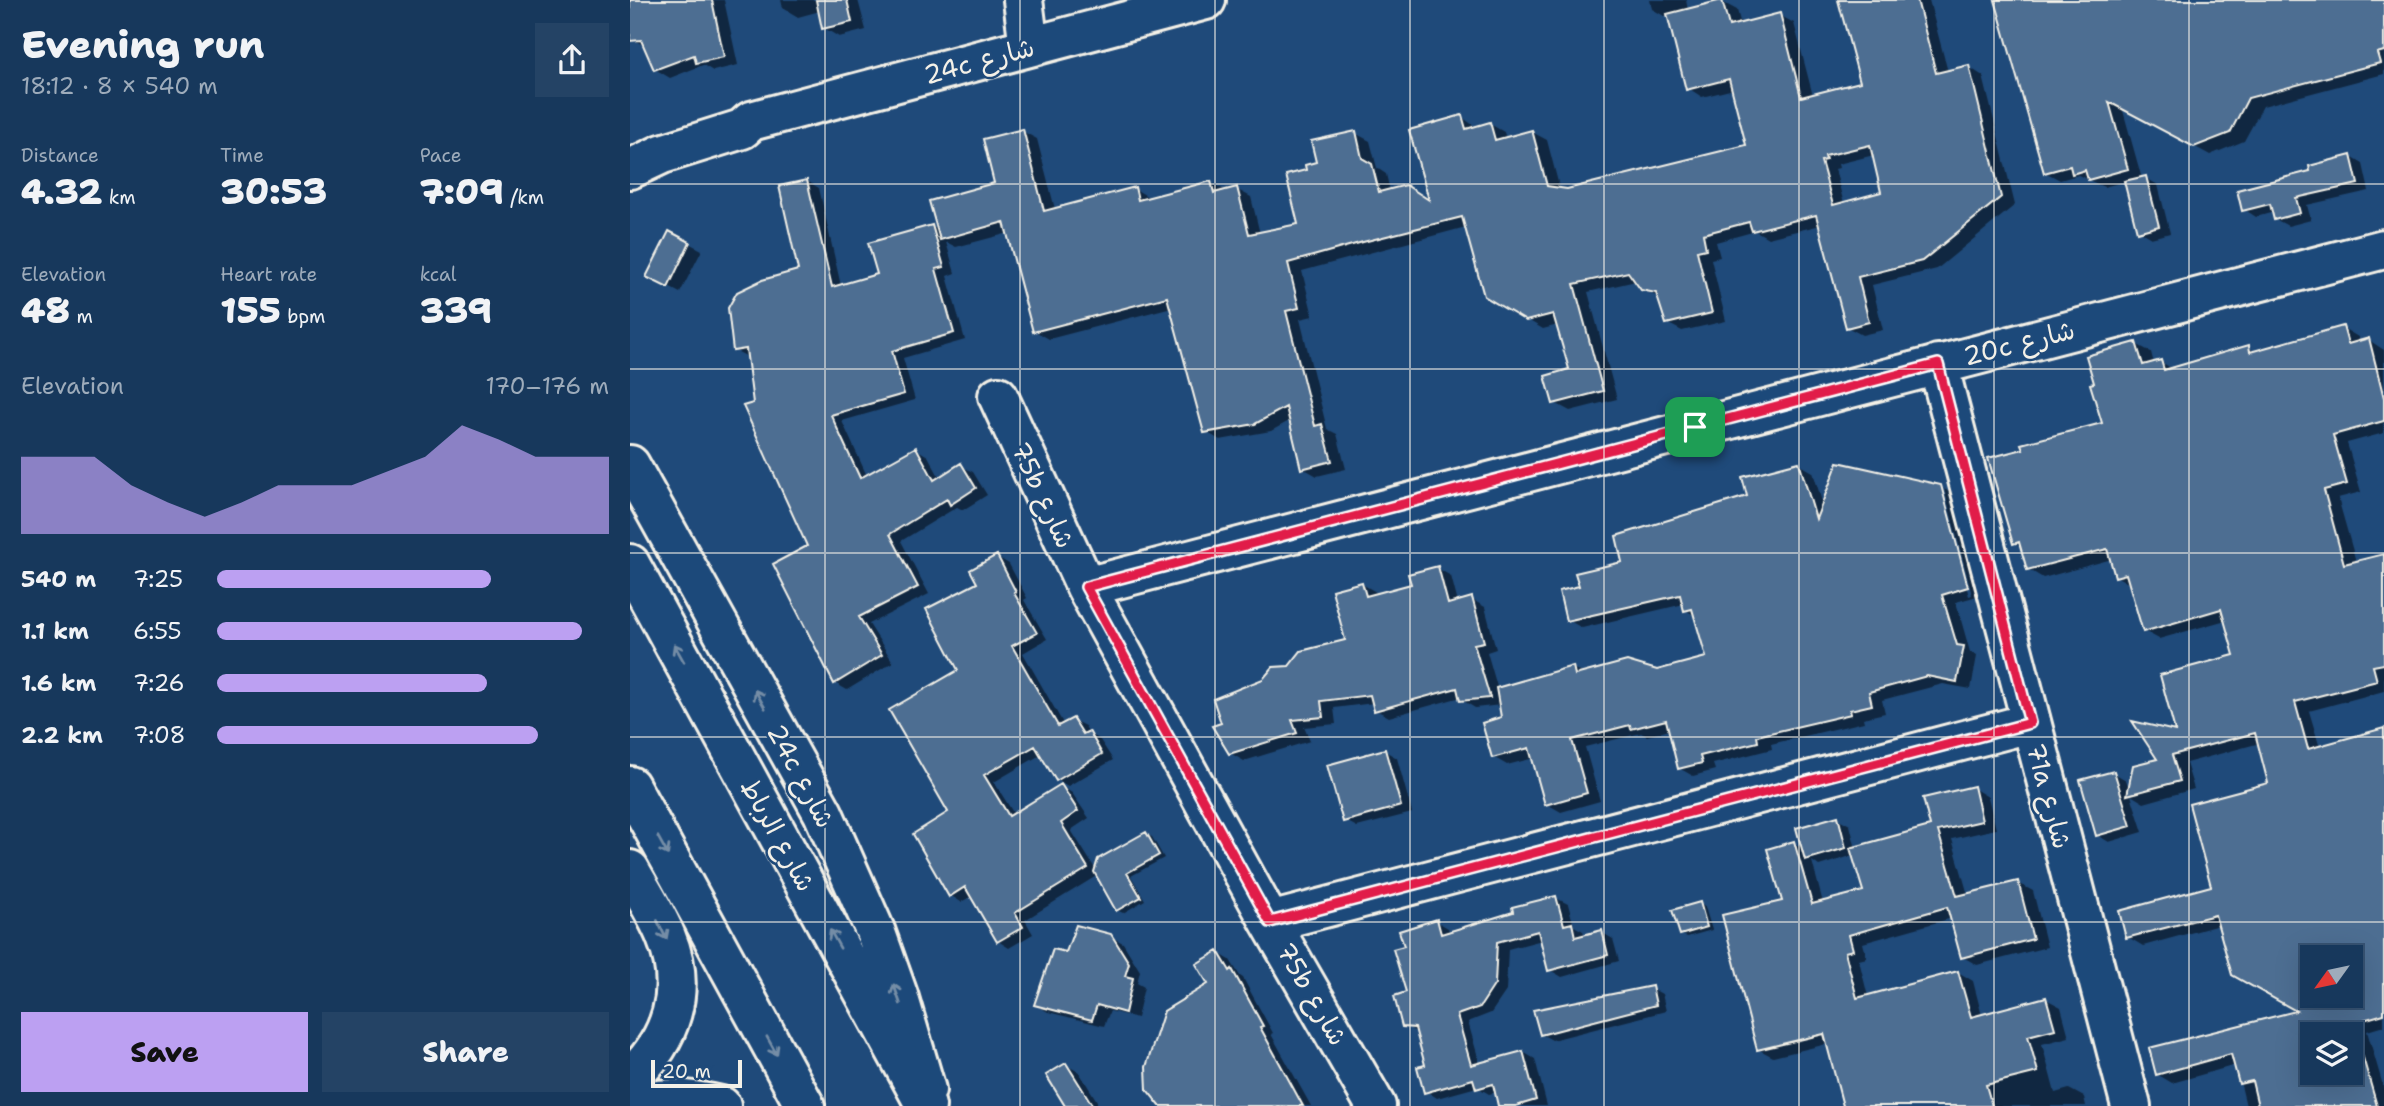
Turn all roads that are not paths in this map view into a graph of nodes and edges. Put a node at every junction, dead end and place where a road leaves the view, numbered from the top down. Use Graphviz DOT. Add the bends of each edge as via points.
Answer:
graph roads {
  1 [pos="1023,0"];
  2 [pos="1206,0"];
  3 [pos="1029,47"];
  4 [pos="751,121"];
  5 [pos="630,143"];
  6 [pos="630,169"];
  7 [pos="2384,249"];
  8 [pos="1938,364"];
  9 [pos="998,396"];
  10 [pos="630,465"];
  11 [pos="630,564"];
  12 [pos="1086,587"];
  13 [pos="2030,723"];
  14 [pos="630,786"];
  15 [pos="630,870"];
  16 [pos="1270,922"];
  17 [pos="630,1078"];
  18 [pos="631,1106"];
  19 [pos="721,1106"];
  20 [pos="805,1106"];
  21 [pos="928,1106"];
  22 [pos="1376,1106"];
  23 [pos="2131,1106"];
  1 -- 3 [label="main road"];
  2 -- 3 [label="main road, 24c شارع"];
  3 -- 4 [label="main road, 24c شارع"];
  4 -- 5 [label="main road, 24c شارع" via="738,118"];
  4 -- 6 [label="main road, 24c شارع" via="742,129"];
  7 -- 8 [label="main road, 20c شارع"];
  8 -- 12 [label="main road, 20c شارع"];
  8 -- 13 [label="main road, 71a شارع"];
  9 -- 12 [label="main road, 75b شارع"];
  21 -- 10 [label="main road, 24c شارع, one-way" via="898,995 834,836"];
  21 -- 11 [label="main road, شارع الرباط, one-way"];
  12 -- 16 [label="main road, 75b شارع"];
  13 -- 16 [label="main road"];
  13 -- 23 [label="main road, 71a شارع"];
  14 -- 20 [label="main road, one-way"];
  15 -- 17 [label="main road, one-way" via="666,936 676,981 675,1004 659,1046"];
  16 -- 22 [label="main road, 75b شارع"];
  18 -- 19 [label="main road" via="669,1097"];
}
